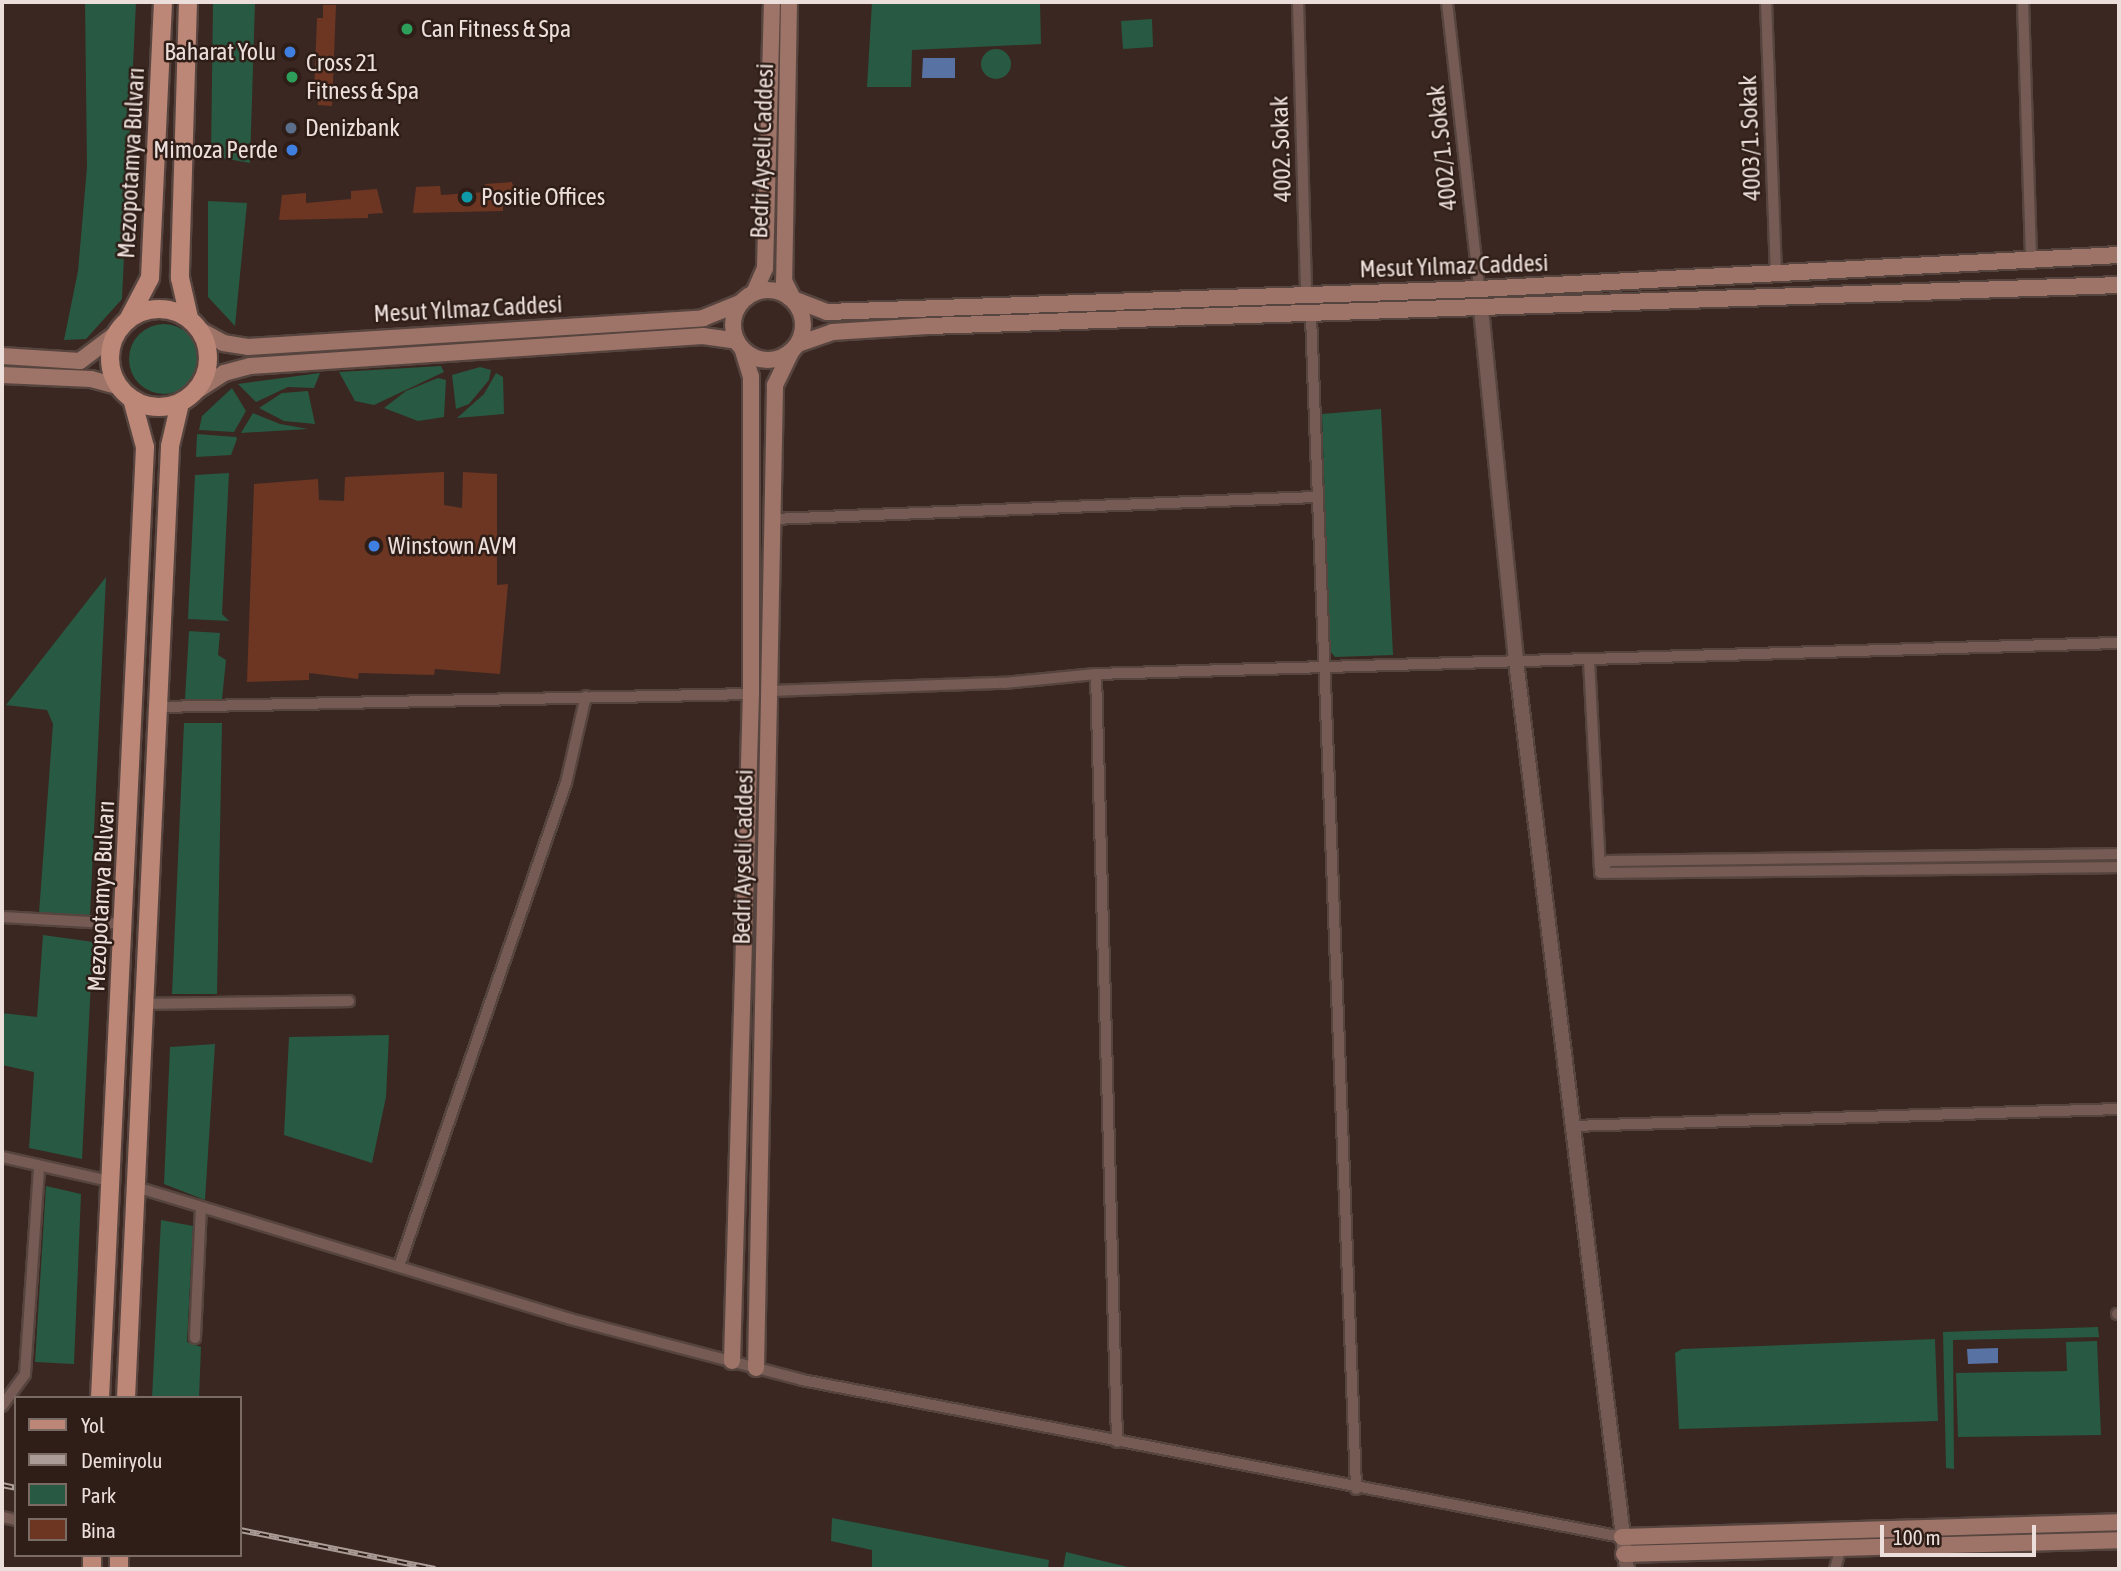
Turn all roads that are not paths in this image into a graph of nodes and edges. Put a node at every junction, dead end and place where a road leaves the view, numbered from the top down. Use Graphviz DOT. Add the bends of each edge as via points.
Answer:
graph roads {
  1 [pos="163,2"];
  2 [pos="188,2"];
  3 [pos="772,2"];
  4 [pos="789,2"];
  5 [pos="1298,2"];
  6 [pos="1447,2"];
  7 [pos="1766,2"];
  8 [pos="2023,2"];
  9 [pos="2119,255"];
  10 [pos="2031,262"];
  11 [pos="1776,273"];
  12 [pos="2119,285"];
  13 [pos="1479,289"];
  14 [pos="754,293"];
  15 [pos="1306,294"];
  16 [pos="793,299"];
  17 [pos="740,303"];
  18 [pos="1481,309"];
  19 [pos="1311,316"];
  20 [pos="194,324"];
  21 [pos="122,327"];
  22 [pos="740,345"];
  23 [pos="794,348"];
  24 [pos="2,356"];
  25 [pos="2,375"];
  26 [pos="118,386"];
  27 [pos="198,390"];
  28 [pos="132,400"];
  29 [pos="180,403"];
  30 [pos="1316,497"];
  31 [pos="773,519"];
  32 [pos="2119,642"];
  33 [pos="1589,660"];
  34 [pos="1516,661"];
  35 [pos="1323,669"];
  36 [pos="1096,674"];
  37 [pos="770,691"];
  38 [pos="751,694"];
  39 [pos="586,696"];
  40 [pos="159,707"];
  41 [pos="2119,854"];
  42 [pos="2119,867"];
  43 [pos="1600,868"];
  44 [pos="2,917"];
  45 [pos="124,924"];
  46 [pos="349,1001"];
  47 [pos="145,1004"];
  48 [pos="2119,1109"];
  49 [pos="1572,1126"];
  50 [pos="2,1157"];
  51 [pos="39,1166"];
  52 [pos="109,1181"];
  53 [pos="136,1187"];
  54 [pos="201,1207"];
  55 [pos="399,1266"];
  56 [pos="195,1338"];
  57 [pos="732,1361"];
  58 [pos="756,1368"];
  59 [pos="100,1396"];
  60 [pos="126,1396"];
  61 [pos="2,1406"];
  62 [pos="1117,1442"];
  63 [pos="1356,1489"];
  64 [pos="2119,1522"];
  65 [pos="1622,1537"];
  66 [pos="2119,1540"];
  67 [pos="1841,1547"];
  68 [pos="1626,1562"];
  69 [pos="1835,1569"];
  1 -- 21 [label="main road, Mezopotamya Bulvarı" via="150,278"];
  2 -- 20 [label="main road, Mezopotamya Bulvarı" via="180,278"];
  3 -- 14 [label="main road, Bedri Ayseli Caddesi" via="765,268"];
  4 -- 16 [label="main road, Bedri Ayseli Caddesi" via="782,260"];
  5 -- 15 [label="street, 4002. Sokak"];
  6 -- 13 [label="street, 4002/1. Sokak"];
  7 -- 11 [label="street, 4003/1. Sokak"];
  8 -- 10 [label="street"];
  9 -- 10 [label="main road, Mesut Yılmaz Caddesi"];
  10 -- 11 [label="main road, Mesut Yılmaz Caddesi"];
  11 -- 13 [label="main road, Mesut Yılmaz Caddesi"];
  12 -- 18 [label="main road, Mesut Yılmaz Caddesi"];
  13 -- 15 [label="main road, Mesut Yılmaz Caddesi"];
  14 -- 16 [label="main road" via="771,289"];
  14 -- 17 [label="main road"];
  15 -- 16 [label="main road, Mesut Yılmaz Caddesi" via="827,312"];
  16 -- 23 [label="main road" via="803,324"];
  17 -- 20 [label="main road, Mesut Yılmaz Caddesi" via="703,318 248,347 223,343"];
  17 -- 22 [label="main road" via="733,321"];
  18 -- 19 [label="main road, Mesut Yılmaz Caddesi"];
  18 -- 34 [label="street"];
  19 -- 23 [label="main road, Mesut Yılmaz Caddesi" via="928,326 832,332"];
  19 -- 30 [label="street"];
  20 -- 21 [label="main road" via="158,309"];
  20 -- 27 [label="main road" via="209,360"];
  21 -- 24 [label="main road" via="80,361"];
  21 -- 26 [label="main road" via="110,360"];
  22 -- 23 [label="main road" via="772,360"];
  22 -- 27 [label="main road, Mesut Yılmaz Caddesi" via="703,336 250,366 224,373"];
  22 -- 38 [label="main road, Bedri Ayseli Caddesi" via="751,377"];
  23 -- 31 [label="main road, Bedri Ayseli Caddesi" via="775,385"];
  25 -- 26 [label="main road" via="91,379"];
  26 -- 28 [label="main road"];
  27 -- 29 [label="main road"];
  28 -- 29 [label="main road" via="156,408"];
  28 -- 45 [label="main road, Mezopotamya Bulvarı" via="145,447"];
  29 -- 40 [label="main road, Mezopotamya Bulvarı" via="170,446"];
  30 -- 31 [label="street"];
  30 -- 35 [label="street"];
  31 -- 37 [label="main road, Bedri Ayseli Caddesi"];
  32 -- 33 [label="street"];
  33 -- 34 [label="street"];
  33 -- 43 [label="street"];
  34 -- 35 [label="street"];
  34 -- 49 [label="street"];
  35 -- 36 [label="street"];
  35 -- 63 [label="street"];
  36 -- 37 [label="street"];
  36 -- 62 [label="street"];
  37 -- 58 [label="main road, Bedri Ayseli Caddesi"];
  38 -- 39 [label="street"];
  38 -- 57 [label="main road, Bedri Ayseli Caddesi"];
  39 -- 40 [label="street"];
  39 -- 55 [label="street" via="566,783"];
  40 -- 47 [label="main road, Mezopotamya Bulvarı"];
  41 -- 43 [label="street" via="1608,861"];
  42 -- 43 [label="street" via="1602,877"];
  44 -- 45 [label="street"];
  45 -- 52 [label="main road, Mezopotamya Bulvarı"];
  46 -- 47 [label="street"];
  47 -- 53 [label="main road, Mezopotamya Bulvarı"];
  48 -- 49 [label="street"];
  49 -- 65 [label="street"];
  50 -- 51 [label="street"];
  51 -- 52 [label="street"];
  51 -- 61 [label="street" via="25,1374"];
  52 -- 59 [label="main road, Mezopotamya Bulvarı"];
  53 -- 54 [label="street"];
  53 -- 60 [label="main road, Mezopotamya Bulvarı"];
  54 -- 55 [label="street"];
  54 -- 56 [label="street"];
  55 -- 57 [label="street"];
  57 -- 58 [label="street"];
  58 -- 62 [label="street"];
  62 -- 63 [label="street"];
  63 -- 65 [label="street"];
  64 -- 65 [label="main road"];
  65 -- 68 [label="street"];
  66 -- 67 [label="main road"];
  67 -- 68 [label="main road"];
  67 -- 69 [label="street"];
}
